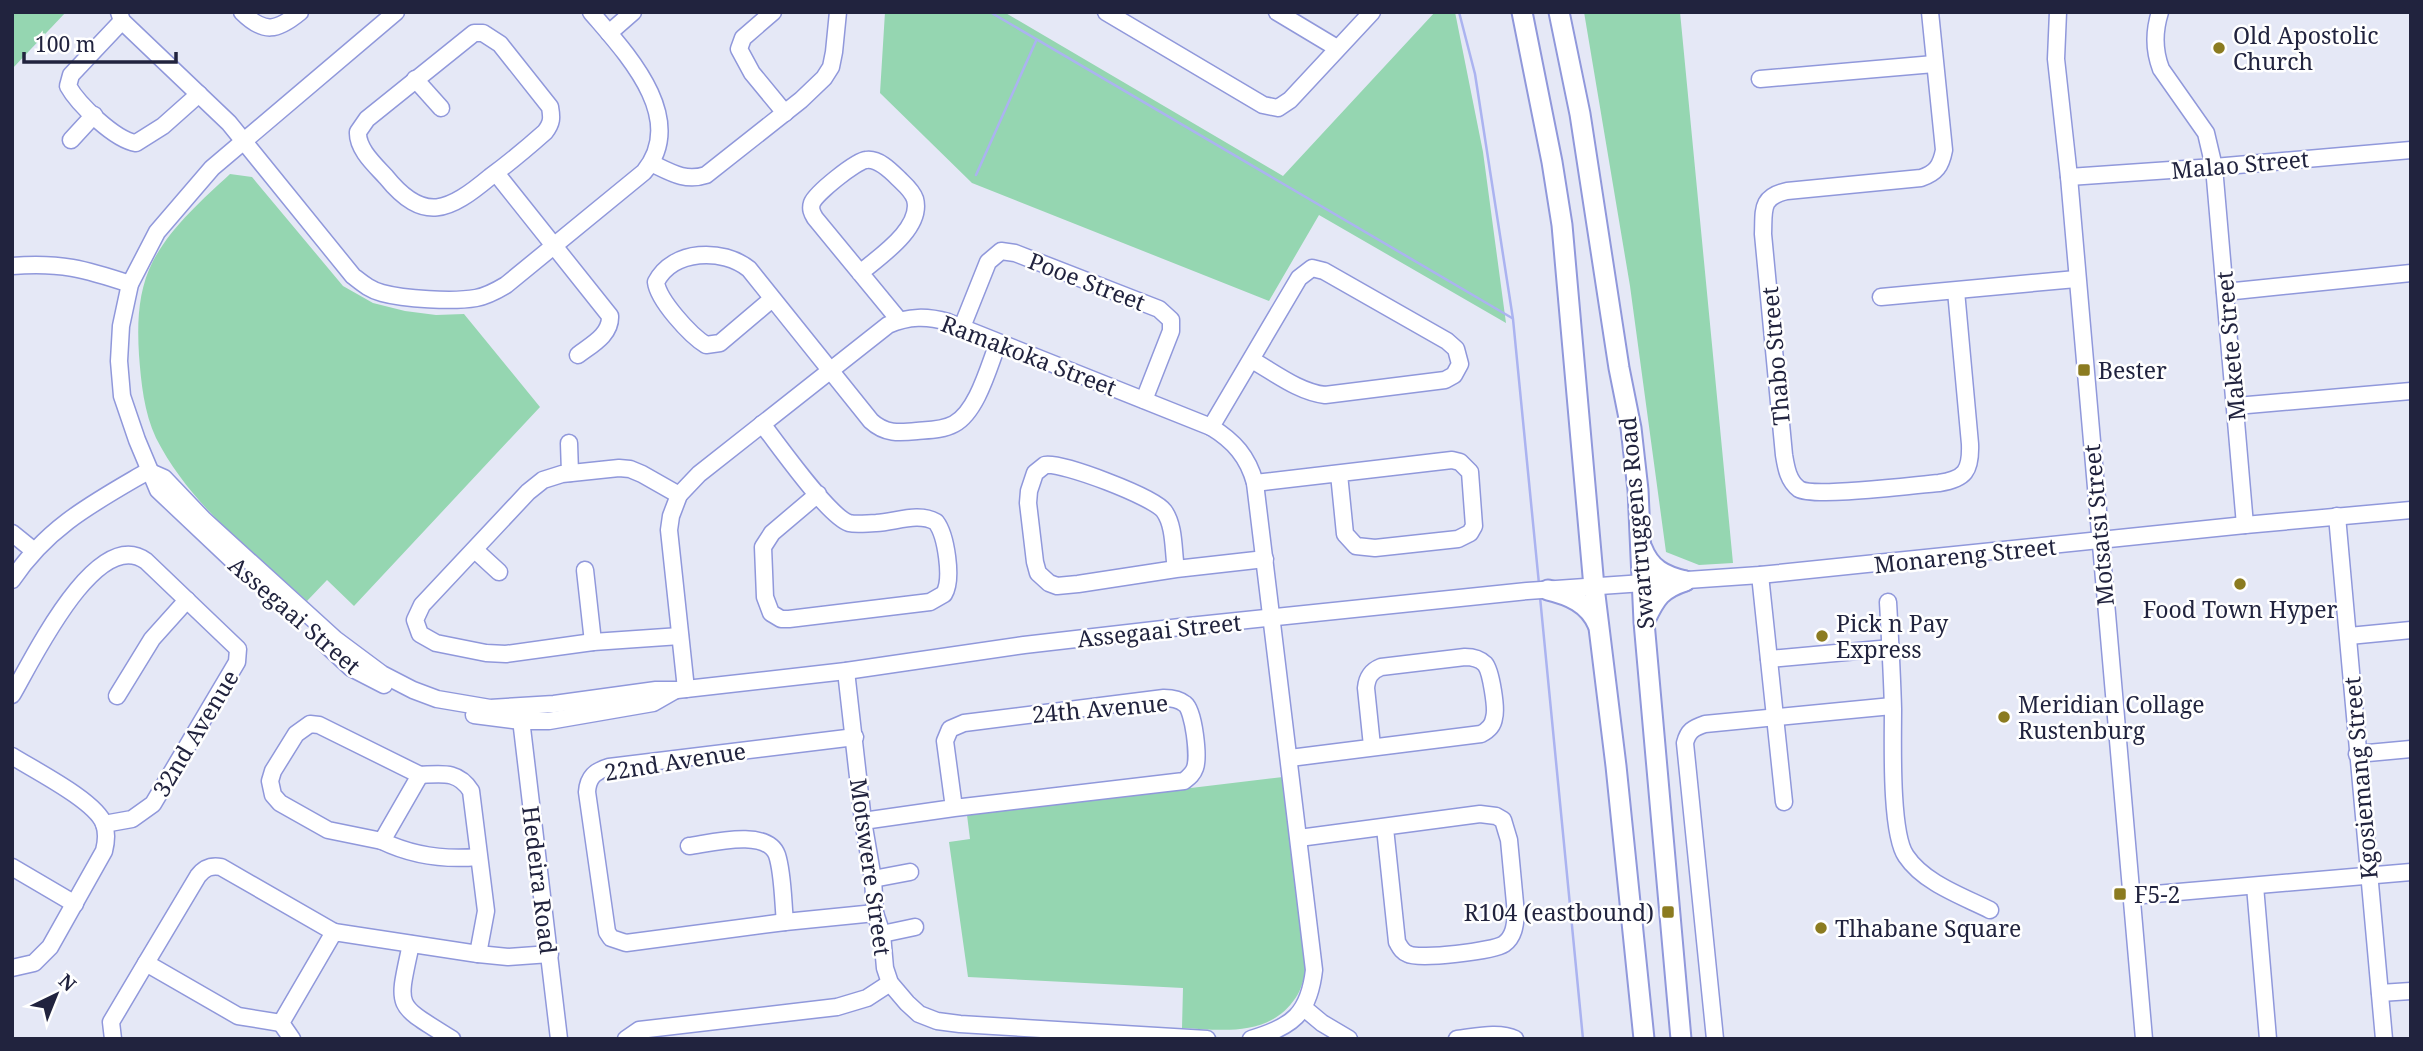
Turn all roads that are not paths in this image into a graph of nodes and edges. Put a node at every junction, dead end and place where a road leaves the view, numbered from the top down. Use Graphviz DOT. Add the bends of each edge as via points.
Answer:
graph roads {
  1 [pos="242,12"];
  2 [pos="300,12"];
  3 [pos="396,12"];
  4 [pos="592,12"];
  5 [pos="634,12"];
  6 [pos="773,12"];
  7 [pos="838,12"];
  8 [pos="1106,12"];
  9 [pos="1277,12"];
  10 [pos="1372,12"];
  11 [pos="1522,12"];
  12 [pos="1559,12"];
  13 [pos="1930,12"];
  14 [pos="2058,12"];
  15 [pos="2160,12"];
  16 [pos="121,17"];
  17 [pos="609,33"];
  18 [pos="1337,48"];
  19 [pos="1934,64"];
  20 [pos="415,79"];
  21 [pos="1760,79"];
  22 [pos="199,94"];
  23 [pos="441,108"];
  24 [pos="785,113"];
  25 [pos="94,115"];
  26 [pos="71,140"];
  27 [pos="244,141"];
  28 [pos="2411,149"];
  29 [pos="652,163"];
  30 [pos="2214,167"];
  31 [pos="496,173"];
  32 [pos="2069,177"];
  33 [pos="554,245"];
  34 [pos="12,266"];
  35 [pos="860,273"];
  36 [pos="2411,273"];
  37 [pos="2076,279"];
  38 [pos="130,284"];
  39 [pos="1956,291"];
  40 [pos="2225,292"];
  41 [pos="1881,297"];
  42 [pos="772,299"];
  43 [pos="899,320"];
  44 [pos="962,327"];
  45 [pos="998,343"];
  46 [pos="578,355"];
  47 [pos="1252,360"];
  48 [pos="829,371"];
  49 [pos="2411,391"];
  50 [pos="1144,400"];
  51 [pos="2236,407"];
  52 [pos="762,424"];
  53 [pos="1211,427"];
  54 [pos="569,443"];
  55 [pos="148,471"];
  56 [pos="570,473"];
  57 [pos="1339,474"];
  58 [pos="1255,483"];
  59 [pos="818,494"];
  60 [pos="679,495"];
  61 [pos="2411,510"];
  62 [pos="2337,516"];
  63 [pos="2245,525"];
  64 [pos="12,533"];
  65 [pos="2099,541"];
  66 [pos="1640,544"];
  67 [pos="33,550"];
  68 [pos="474,550"];
  69 [pos="1265,559"];
  70 [pos="1175,569"];
  71 [pos="584,570"];
  72 [pos="499,572"];
  73 [pos="1760,576"];
  74 [pos="12,580"];
  75 [pos="1685,581"];
  76 [pos="1643,583"];
  77 [pos="1594,587"];
  78 [pos="1548,590"];
  79 [pos="187,600"];
  80 [pos="1888,602"];
  81 [pos="1272,617"];
  82 [pos="1644,622"];
  83 [pos="2411,630"];
  84 [pos="680,636"];
  85 [pos="1601,636"];
  86 [pos="2348,636"];
  87 [pos="593,642"];
  88 [pos="1891,648"];
  89 [pos="1769,659"];
  90 [pos="846,671"];
  91 [pos="681,689"];
  92 [pos="12,695"];
  93 [pos="117,696"];
  94 [pos="1892,706"];
  95 [pos="520,713"];
  96 [pos="1775,718"];
  97 [pos="855,737"];
  98 [pos="1372,746"];
  99 [pos="2411,749"];
  100 [pos="2357,754"];
  101 [pos="12,756"];
  102 [pos="1290,758"];
  103 [pos="420,775"];
  104 [pos="1784,802"];
  105 [pos="954,808"];
  106 [pos="863,821"];
  107 [pos="104,824"];
  108 [pos="1385,828"];
  109 [pos="1299,838"];
  110 [pos="382,841"];
  111 [pos="689,846"];
  112 [pos="478,857"];
  113 [pos="12,867"];
  114 [pos="910,872"];
  115 [pos="2411,872"];
  116 [pos="2369,875"];
  117 [pos="873,879"];
  118 [pos="2255,886"];
  119 [pos="2132,896"];
  120 [pos="75,904"];
  121 [pos="1990,910"];
  122 [pos="875,913"];
  123 [pos="785,922"];
  124 [pos="915,927"];
  125 [pos="334,932"];
  126 [pos="882,934"];
  127 [pos="411,944"];
  128 [pos="478,954"];
  129 [pos="550,954"];
  130 [pos="146,963"];
  131 [pos="12,968"];
  132 [pos="890,983"];
  133 [pos="2411,991"];
  134 [pos="2380,993"];
  135 [pos="1304,1008"];
  136 [pos="281,1023"];
  137 [pos="960,1032"];
  138 [pos="1045,1034"];
  139 [pos="113,1039"];
  140 [pos="292,1039"];
  141 [pos="452,1039"];
  142 [pos="559,1039"];
  143 [pos="625,1039"];
  144 [pos="1207,1039"];
  145 [pos="1251,1039"];
  146 [pos="1349,1039"];
  147 [pos="1457,1039"];
  148 [pos="1515,1039"];
  149 [pos="1644,1039"];
  150 [pos="1681,1039"];
  151 [pos="1715,1039"];
  152 [pos="2144,1039"];
  153 [pos="2269,1039"];
  154 [pos="2384,1039"];
  1 -- 2 [label="street" via="258,26 274,28"];
  3 -- 27 [label="street, Assegaai Street"];
  4 -- 17 [label="street"];
  5 -- 17 [label="street"];
  6 -- 24 [label="street" via="743,38 739,49"];
  7 -- 24 [label="street" via="831,67"];
  8 -- 18 [label="street" via="1271,107 1285,106"];
  9 -- 18 [label="street"];
  10 -- 18 [label="street"];
  11 -- 77 [label="main road, Swartruggens Road" via="1562,225"];
  12 -- 66 [label="main road, Swartruggens Road" via="1631,428"];
  13 -- 19 [label="street, Thabo Street"];
  14 -- 32 [label="street, Motsatsi Street" via="2056,59"];
  15 -- 30 [label="street, Makete Street" via="2156,57 2206,133"];
  16 -- 22 [label="street"];
  16 -- 25 [label="street" via="68,80 72,94"];
  17 -- 29 [label="street" via="653,97 658,135"];
  19 -- 21 [label="street"];
  19 -- 39 [label="street, Thabo Street" via="1944,150 1933,174 1787,191 1770,197 1764,209 1784,455 1790,478 1800,489 1821,494 1955,481 1963,475 1971,458"];
  20 -- 23 [label="street"];
  20 -- 31 [label="street" via="358,132 360,145 393,186 410,202 439,207 460,201"];
  20 -- 31 [label="street" via="474,33 483,33 499,44 550,107 552,117 545,132"];
  22 -- 25 [label="street" via="136,143 117,135"];
  22 -- 27 [label="street"];
  24 -- 29 [label="street" via="706,175 682,178"];
  25 -- 26 [label="street"];
  27 -- 33 [label="street" via="353,276 382,293 460,300 484,296 506,285"];
  27 -- 38 [label="street, Assegaai Street" via="212,168 157,232"];
  28 -- 30 [label="street, Malao Street"];
  29 -- 33 [label="street"];
  30 -- 32 [label="street, Malao Street"];
  30 -- 40 [label="street, Makete Street"];
  31 -- 33 [label="street"];
  32 -- 37 [label="street, Motsatsi Street"];
  33 -- 46 [label="street" via="610,316 604,334"];
  34 -- 38 [label="street" via="75,267"];
  35 -- 35 [label="street" via="811,207 825,188 861,161 871,160 911,191 916,209 905,232"];
  35 -- 43 [label="street"];
  36 -- 40 [label="street"];
  37 -- 39 [label="street"];
  37 -- 65 [label="street, Motsatsi Street"];
  38 -- 55 [label="street, Assegaai Street" via="121,326 122,396"];
  39 -- 41 [label="street"];
  40 -- 51 [label="street, Makete Street"];
  42 -- 42 [label="street" via="720,343 706,345 673,312 656,282 682,259 713,256 741,263"];
  42 -- 48 [label="street"];
  43 -- 44 [label="street, Ramakoka Street" via="934,318"];
  43 -- 48 [label="street, Ramakoka Street"];
  44 -- 45 [label="street, Ramakoka Street"];
  44 -- 50 [label="street, Pooe Street" via="988,262 1001,251 1159,309 1171,320 1171,331"];
  45 -- 48 [label="street" via="971,407 959,421 944,428 896,433 878,427"];
  45 -- 50 [label="street, Ramakoka Street"];
  47 -- 47 [label="street" via="1299,278 1318,268 1447,341 1456,349 1460,364 1445,380 1325,396 1300,388"];
  47 -- 53 [label="street"];
  48 -- 52 [label="street, Ramakoka Street"];
  49 -- 51 [label="street"];
  50 -- 53 [label="street, Ramakoka Street"];
  51 -- 63 [label="street, Makete Street"];
  52 -- 59 [label="street"];
  52 -- 60 [label="street, Ramakoka Street"];
  53 -- 58 [label="street, Ramakoka Street" via="1241,451"];
  54 -- 56 [label="street"];
  55 -- 67 [label="street" via="68,520"];
  55 -- 95 [label="street, Assegaai Street" via="158,490 199,531 351,668 422,705 494,718"];
  56 -- 60 [label="street" via="631,469"];
  56 -- 68 [label="street" via="536,485"];
  57 -- 57 [label="street" via="1460,462 1472,480 1472,530 1458,539 1356,546 1345,534"];
  57 -- 58 [label="street"];
  58 -- 69 [label="street, Ramakoka Street"];
  59 -- 59 [label="street" via="848,523 922,517 936,522 944,537 949,581 944,594 930,602 789,620 771,613 765,597 762,547"];
  60 -- 84 [label="street, Ramakoka Street" via="669,542"];
  61 -- 62 [label="street, Monareng Street"];
  62 -- 63 [label="street, Monareng Street"];
  62 -- 86 [label="street, Kgosiemang Street"];
  63 -- 65 [label="street, Monareng Street"];
  64 -- 67 [label="street"];
  65 -- 73 [label="street, Monareng Street"];
  65 -- 119 [label="street, Motsatsi Street"];
  66 -- 75 [label="main road" via="1654,569"];
  66 -- 76 [label="main road, Swartruggens Road"];
  67 -- 74 [label="street"];
  68 -- 72 [label="street"];
  68 -- 87 [label="street" via="417,612 420,634 436,643 506,654"];
  69 -- 70 [label="street"];
  69 -- 81 [label="street, Ramakoka Street"];
  70 -- 70 [label="street" via="1078,584 1049,583 1038,573 1032,548 1029,491 1035,473 1045,465 1060,466 1159,506 1169,520"];
  71 -- 87 [label="street"];
  73 -- 75 [label="street, Monareng Street"];
  73 -- 89 [label="street"];
  75 -- 76 [label="street, Monareng Street"];
  75 -- 82 [label="main road" via="1662,590"];
  76 -- 77 [label="street, Assegaai Street"];
  76 -- 82 [label="main road, Swartruggens Road"];
  77 -- 78 [label="street, Assegaai Street"];
  77 -- 85 [label="main road, Swartruggens Road"];
  78 -- 81 [label="street, Assegaai Street"];
  78 -- 85 [label="main road" via="1563,593 1590,610"];
  79 -- 92 [label="street, 32nd Avenue" via="139,556 122,554 111,559 68,600"];
  79 -- 93 [label="street" via="152,639"];
  79 -- 107 [label="street, 32nd Avenue" via="234,644 239,652 237,662 153,804 132,819"];
  80 -- 88 [label="street"];
  81 -- 90 [label="street, Assegaai Street"];
  81 -- 102 [label="street"];
  82 -- 150 [label="main road, Swartruggens Road"];
  83 -- 86 [label="street"];
  84 -- 87 [label="street"];
  84 -- 91 [label="street, Ramakoka Street"];
  85 -- 149 [label="main road, Swartruggens Road"];
  86 -- 100 [label="street, Kgosiemang Street"];
  88 -- 89 [label="street"];
  88 -- 94 [label="street"];
  89 -- 96 [label="street"];
  90 -- 91 [label="street, Assegaai Street"];
  90 -- 97 [label="street, Motswere Street"];
  91 -- 95 [label="street, Assegaai Street" via="653,703 549,721"];
  94 -- 96 [label="street"];
  94 -- 121 [label="street" via="1897,822 1904,854 1933,881"];
  95 -- 129 [label="street, Hedeira Road"];
  96 -- 104 [label="street"];
  96 -- 151 [label="street" via="1705,724 1687,734 1685,743"];
  97 -- 106 [label="street, Motswere Street"];
  97 -- 123 [label="street, 22nd Avenue" via="610,767 595,772 589,782 611,938 626,943"];
  98 -- 98 [label="street" via="1366,688 1374,670 1465,657 1479,659 1489,670 1495,711 1487,731"];
  98 -- 102 [label="street"];
  99 -- 100 [label="street"];
  100 -- 116 [label="street, Kgosiemang Street"];
  101 -- 107 [label="street" via="90,804"];
  102 -- 109 [label="street"];
  103 -- 110 [label="street"];
  103 -- 110 [label="street" via="310,724 296,734 273,771 271,792 280,803 328,830"];
  103 -- 112 [label="street" via="452,774 471,791"];
  105 -- 105 [label="street, 24th Avenue" via="945,741 957,725 1164,698 1179,700 1191,711 1196,766 1184,780"];
  105 -- 106 [label="street, 24th Avenue"];
  106 -- 117 [label="street, Motswere Street"];
  107 -- 120 [label="street" via="104,851"];
  108 -- 108 [label="street" via="1480,814 1503,820 1516,914 1510,939 1475,951 1416,957 1403,951 1397,942"];
  108 -- 109 [label="street"];
  109 -- 135 [label="street" via="1314,970"];
  110 -- 112 [label="street" via="441,858"];
  111 -- 123 [label="street" via="755,839 767,842 776,854"];
  112 -- 128 [label="street" via="486,911"];
  113 -- 120 [label="street"];
  114 -- 117 [label="street"];
  115 -- 116 [label="street"];
  116 -- 118 [label="street"];
  116 -- 134 [label="street, Kgosiemang Street"];
  117 -- 122 [label="street, Motswere Street"];
  118 -- 119 [label="street"];
  118 -- 153 [label="street"];
  119 -- 152 [label="street, Motsatsi Street"];
  120 -- 131 [label="street" via="43,956"];
  122 -- 123 [label="street, 22nd Avenue"];
  122 -- 126 [label="street, Motswere Street"];
  124 -- 126 [label="street"];
  125 -- 127 [label="street"];
  125 -- 130 [label="street" via="215,865 198,876"];
  125 -- 136 [label="street"];
  126 -- 132 [label="street, Motswere Street"];
  127 -- 128 [label="street"];
  127 -- 141 [label="street" via="401,990 403,1004"];
  128 -- 129 [label="street"];
  129 -- 142 [label="street, Hedeira Road"];
  130 -- 136 [label="street" via="238,1016"];
  130 -- 139 [label="street" via="113,1017"];
  132 -- 137 [label="street, Motswere Street" via="919,1014"];
  132 -- 143 [label="street" via="867,998 837,1007 639,1030"];
  133 -- 134 [label="street"];
  134 -- 154 [label="street, Kgosiemang Street"];
  135 -- 145 [label="street" via="1284,1027"];
  135 -- 146 [label="street"];
  136 -- 140 [label="street"];
  137 -- 138 [label="street, Motswere Street"];
  138 -- 144 [label="street, Motswere Street"];
  147 -- 148 [label="street" via="1496,1035"];
}
